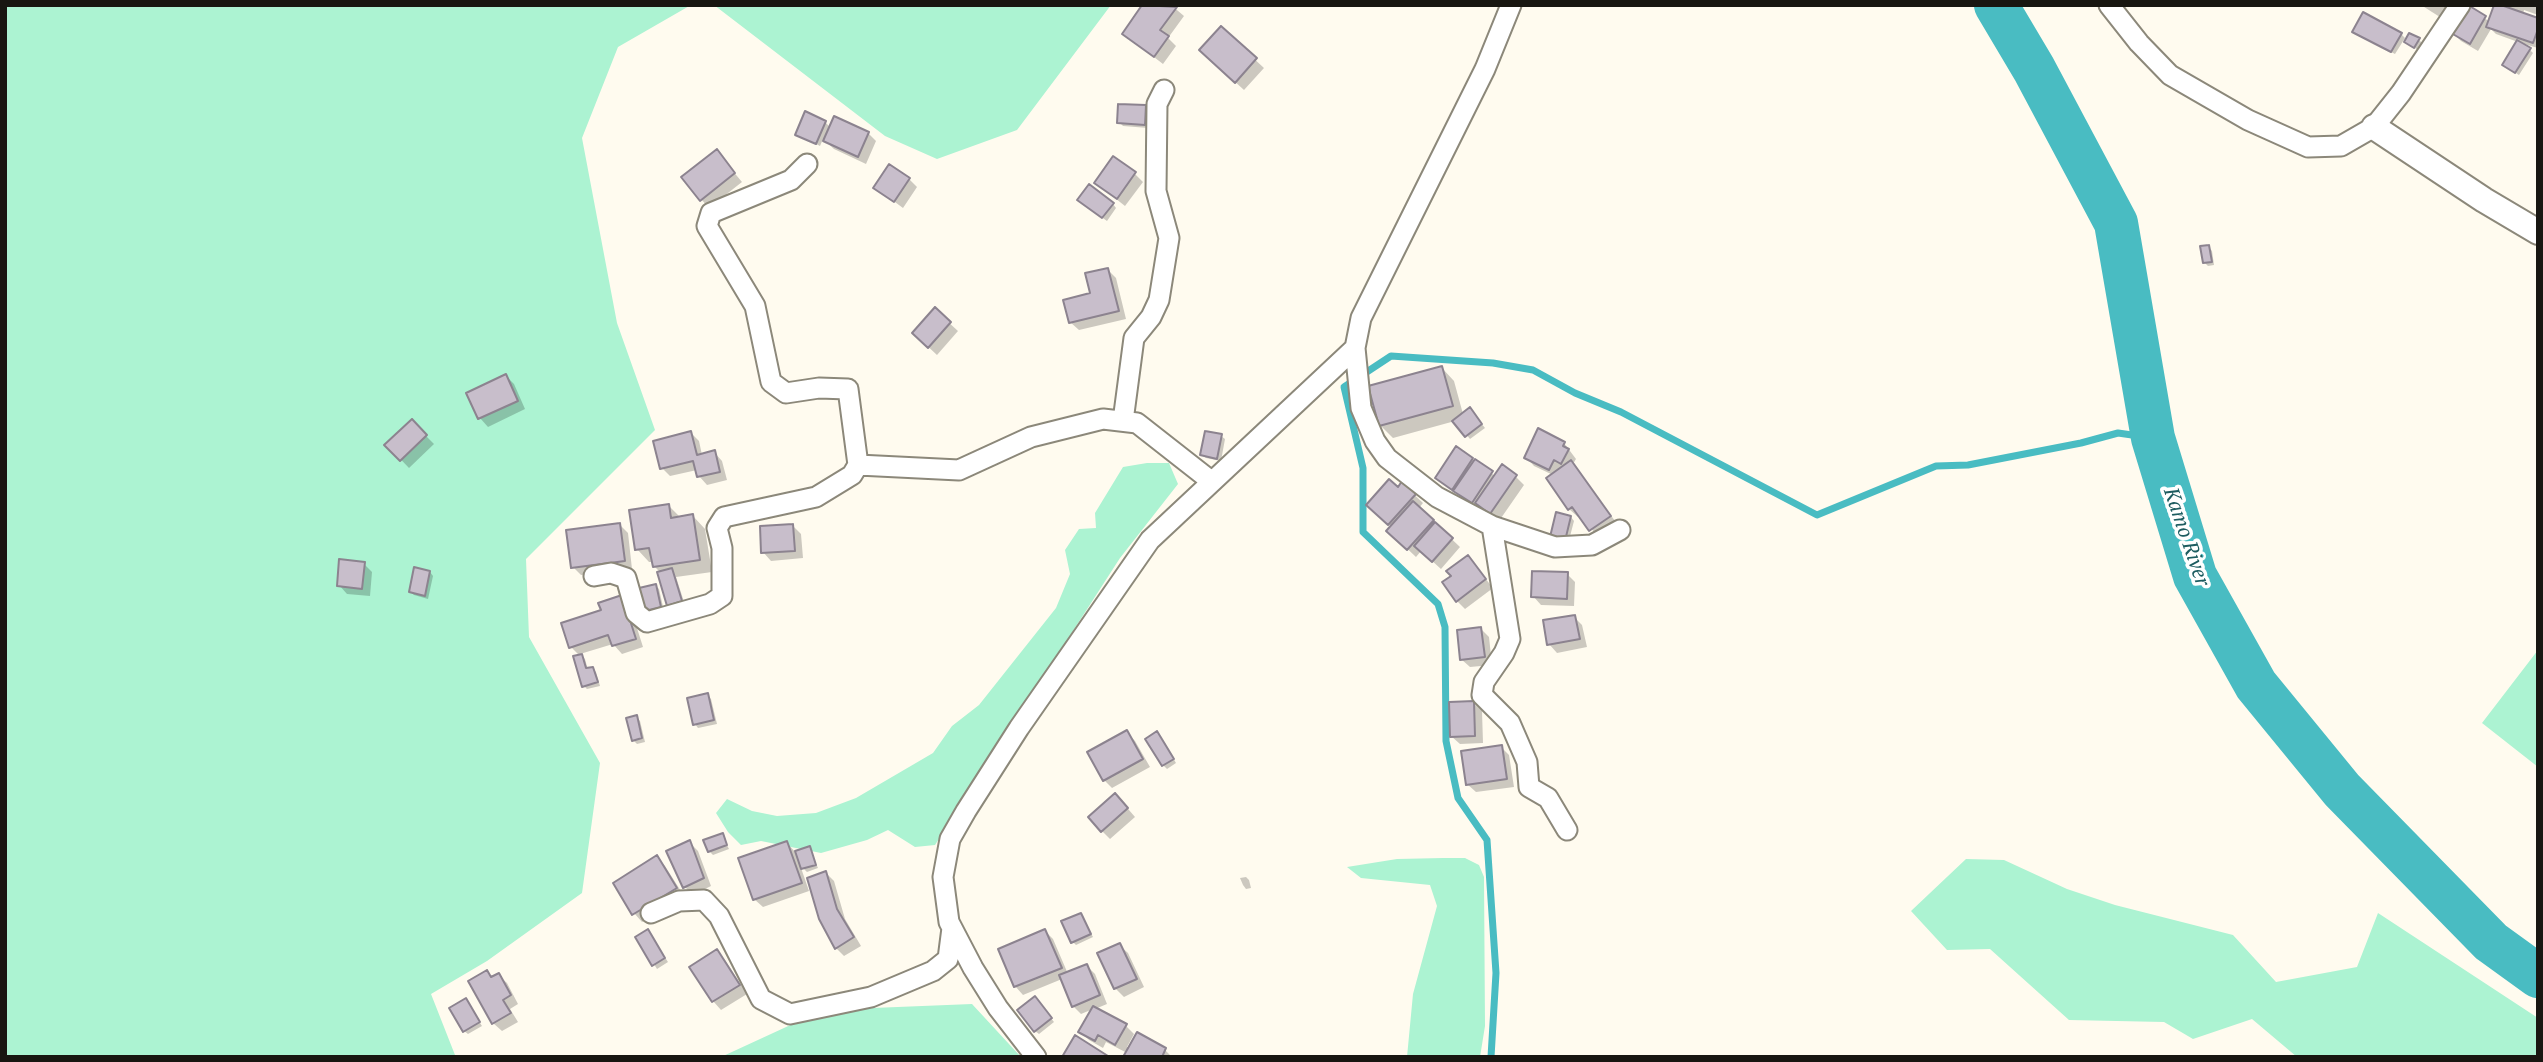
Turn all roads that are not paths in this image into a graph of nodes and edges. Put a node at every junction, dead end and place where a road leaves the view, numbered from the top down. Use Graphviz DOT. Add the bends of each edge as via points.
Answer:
graph roads {
  1 [pos="1511,5"];
  2 [pos="2109,5"];
  3 [pos="2460,5"];
  4 [pos="1164,90"];
  5 [pos="2374,127"];
  6 [pos="807,164"];
  7 [pos="2538,232"];
  8 [pos="1354,348"];
  9 [pos="1124,421"];
  10 [pos="858,465"];
  11 [pos="1211,481"];
  12 [pos="1492,526"];
  13 [pos="1620,530"];
  14 [pos="594,576"];
  15 [pos="1567,830"];
  16 [pos="652,913"];
  17 [pos="952,928"];
  18 [pos="1037,1057"];
  1 -- 8 [label="street" via="1485,69 1361,318"];
  2 -- 5 [label="street" via="2170,75 2248,120 2308,147 2341,146"];
  3 -- 5 [label="street"];
  4 -- 9 [label="street" via="1157,104 1156,191 1169,238 1160,300 1134,338"];
  5 -- 7 [label="street"];
  6 -- 10 [label="street" via="791,180 711,213 707,226 755,306 772,383 786,393 848,390"];
  8 -- 11 [label="street"];
  8 -- 12 [label="street" via="1362,408 1387,458 1437,497"];
  9 -- 10 [label="street" via="1103,419 1031,437 959,470"];
  9 -- 11 [label="street" via="1137,423"];
  10 -- 14 [label="street" via="852,475 817,498 724,517 717,528 722,548 722,596 710,604 646,622 636,613 626,578 611,573"];
  11 -- 17 [label="street" via="1150,540 965,811 950,839 943,877"];
  12 -- 13 [label="street" via="1555,547 1592,545"];
  12 -- 15 [label="street" via="1510,639 1484,681 1482,695 1510,723 1527,762 1530,787 1548,798"];
  16 -- 17 [label="street" via="679,901 704,900 719,916 761,999 790,1014 871,998 933,971 948,959"];
  17 -- 18 [label="street" via="998,1008"];
}
